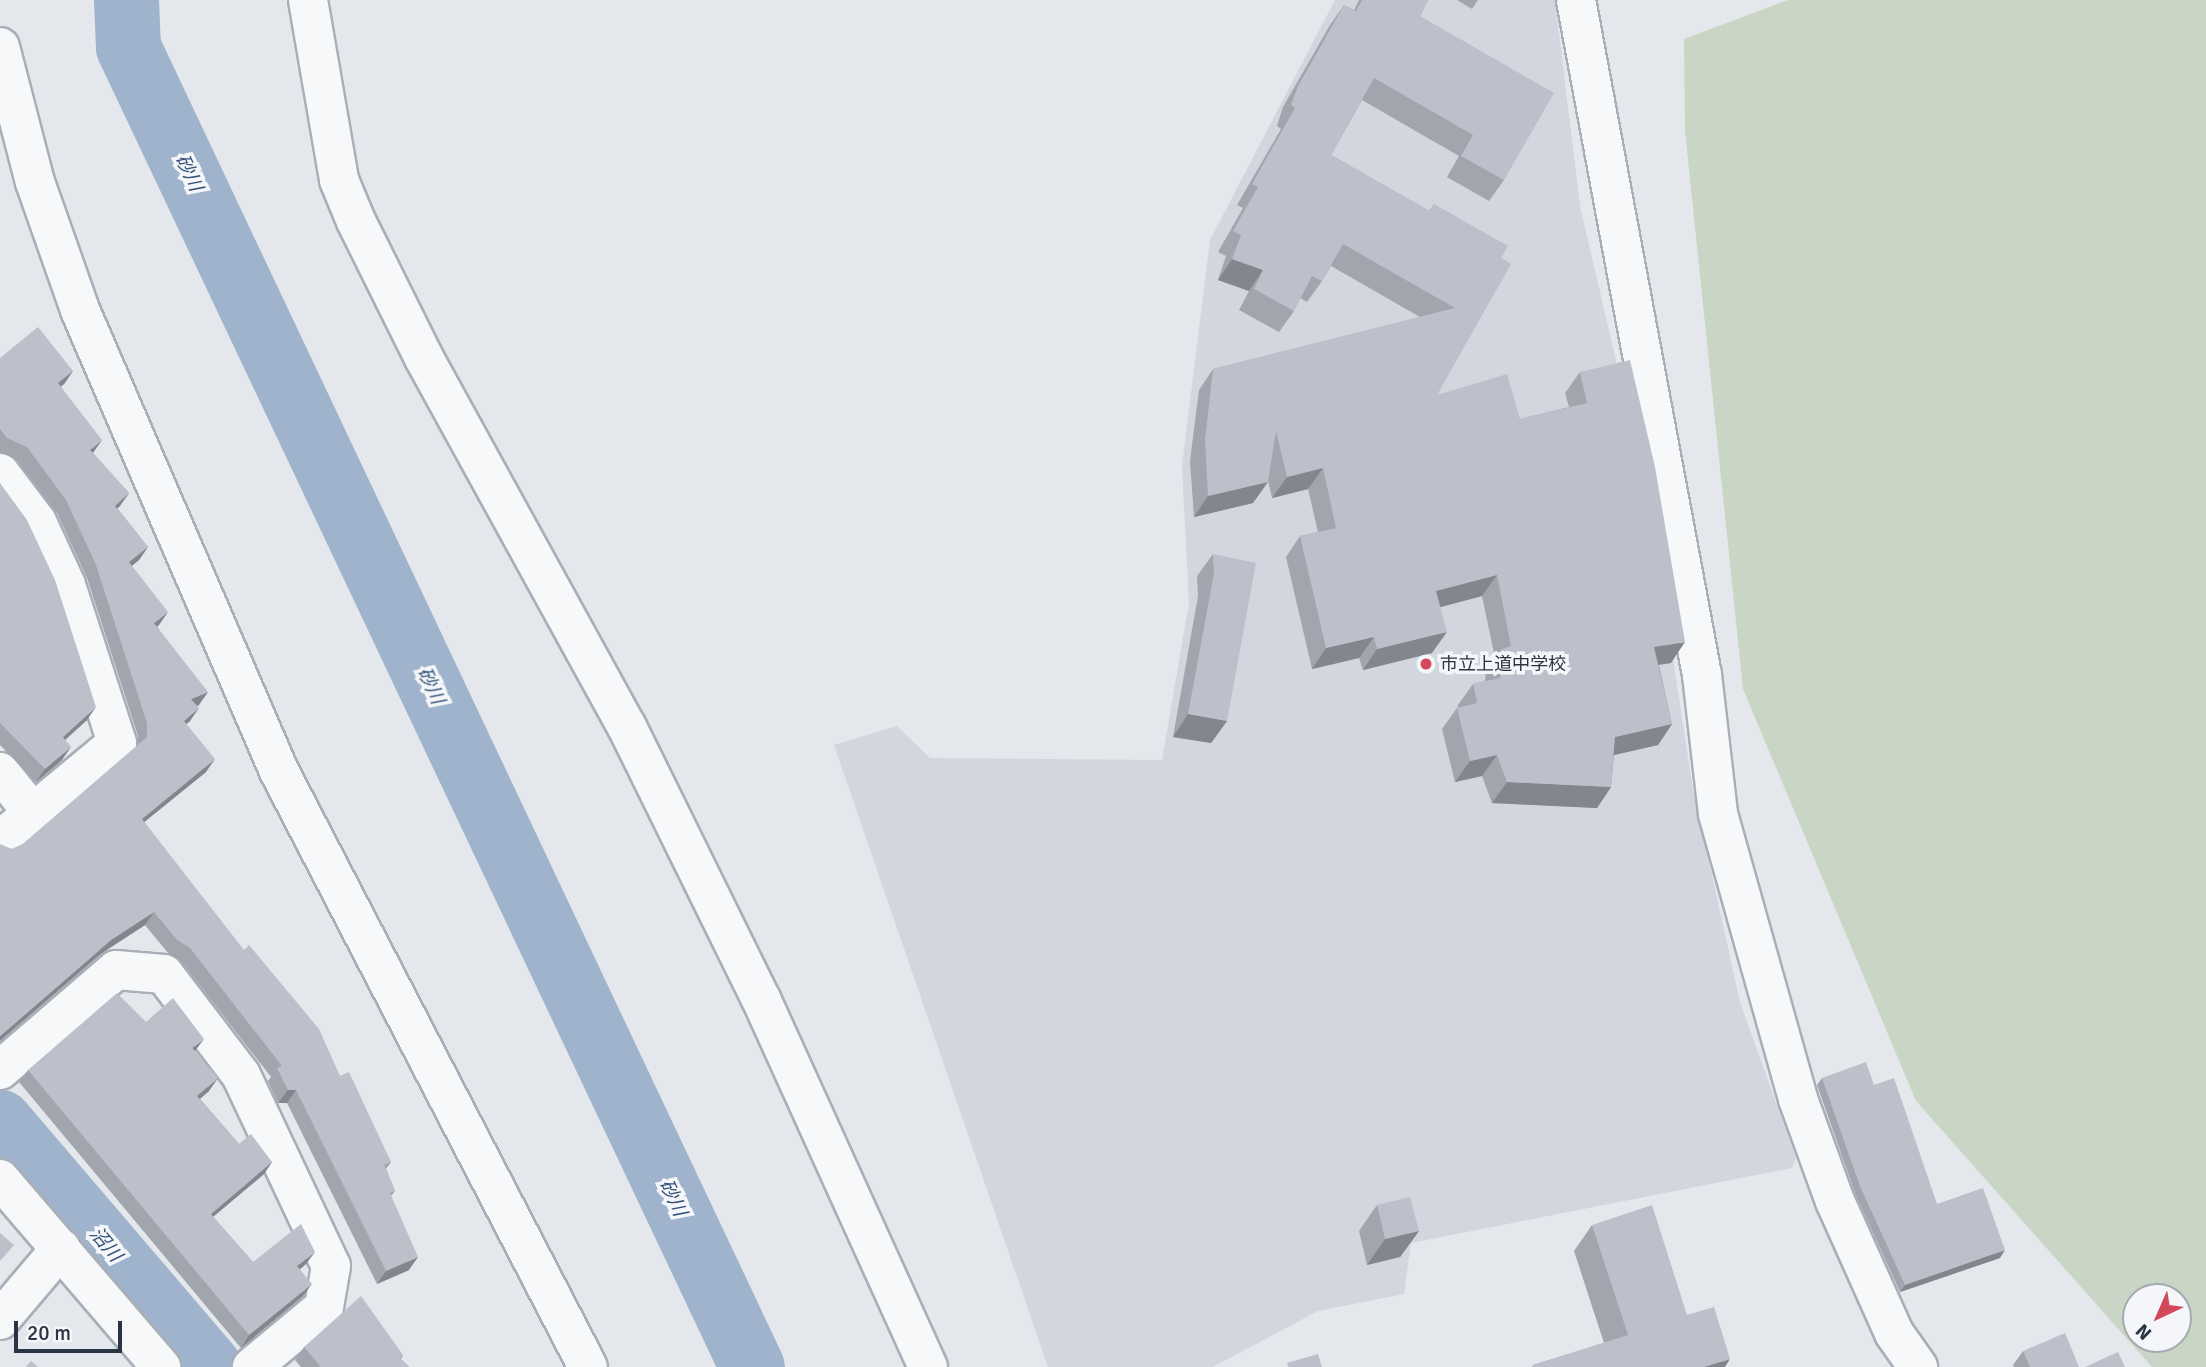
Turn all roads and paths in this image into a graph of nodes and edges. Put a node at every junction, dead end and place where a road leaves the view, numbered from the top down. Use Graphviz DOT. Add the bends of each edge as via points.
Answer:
graph roads {
  1 [pos="308,0"];
  2 [pos="1576,0"];
  3 [pos="0,47"];
  4 [pos="0,473"];
  5 [pos="0,772"];
  6 [pos="33,813"];
  7 [pos="0,840"];
  8 [pos="0,1070"];
  9 [pos="0,1178"];
  10 [pos="61,1248"];
  11 [pos="0,1320"];
  12 [pos="161,1367"];
  13 [pos="252,1367"];
  14 [pos="588,1367"];
  15 [pos="928,1367"];
  16 [pos="1919,1367"];
  1 -- 15 [label="street" via="339,180 356,221 424,358 658,788 761,999"];
  2 -- 16 [label="street" via="1702,675 1718,814 1802,1112 1835,1201 1894,1333"];
  3 -- 14 [label="street" via="35,182 80,310 279,771"];
  4 -- 6 [label="street" via="37,522 66,585 117,743"];
  5 -- 6 [label="street"];
  6 -- 7 [label="street"];
  8 -- 13 [label="street" via="116,970 164,974 241,1075 331,1266 324,1307"];
  9 -- 10 [label="street"];
  10 -- 11 [label="street"];
  10 -- 12 [label="street"];
}
